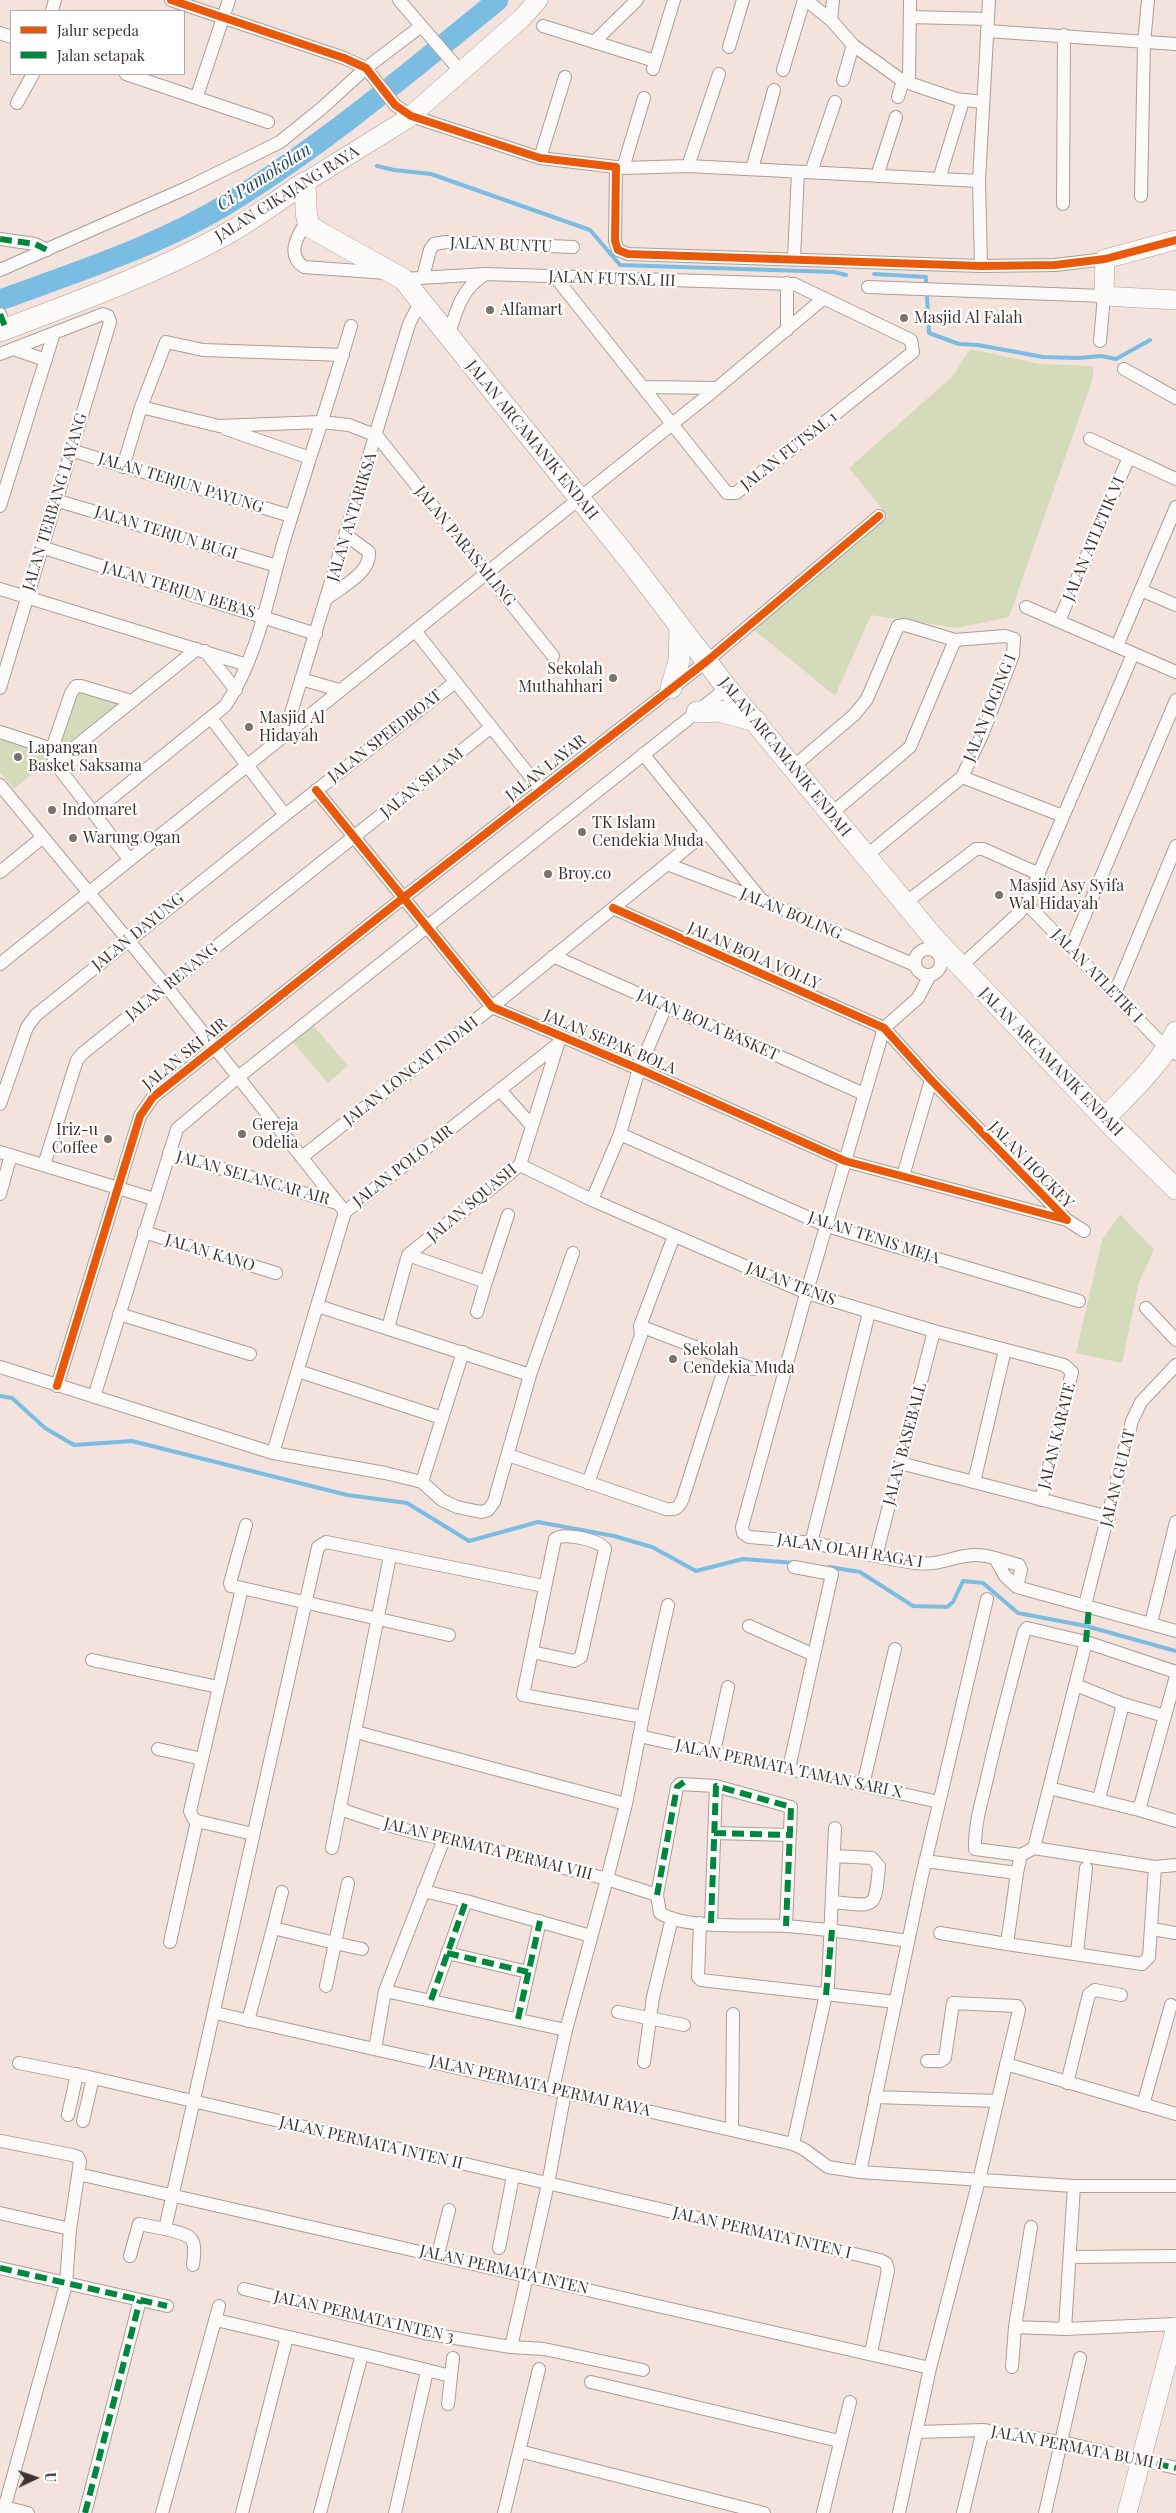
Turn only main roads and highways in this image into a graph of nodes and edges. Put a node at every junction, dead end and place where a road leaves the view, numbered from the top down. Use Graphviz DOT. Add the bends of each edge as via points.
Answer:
graph roads {
  1 [pos="307,221"];
  2 [pos="5,329"];
  3 [pos="680,629"];
  4 [pos="671,688"];
  5 [pos="697,712"];
  6 [pos="756,721"];
  7 [pos="1173,1045"];
  8 [pos="1104,1118"];
  9 [pos="1176,1189"];
  1 -- 2 [label="main road, JALAN CIKAJANG RAYA" via="304,183 215,240 110,288"];
  1 -- 3 [label="main road, JALAN ARCAMANIK ENDAH" via="314,231 413,276 420,301 630,561"];
  3 -- 4 [label="main road" via="679,661"];
  3 -- 6 [label="main road, JALAN ARCAMANIK ENDAH"];
  5 -- 6 [label="main road" via="719,711"];
  6 -- 8 [label="main road, JALAN ARCAMANIK ENDAH" via="905,903 945,968"];
  7 -- 8 [label="main road"];
  8 -- 9 [label="main road, JALAN ARCAMANIK ENDAH"];
}
